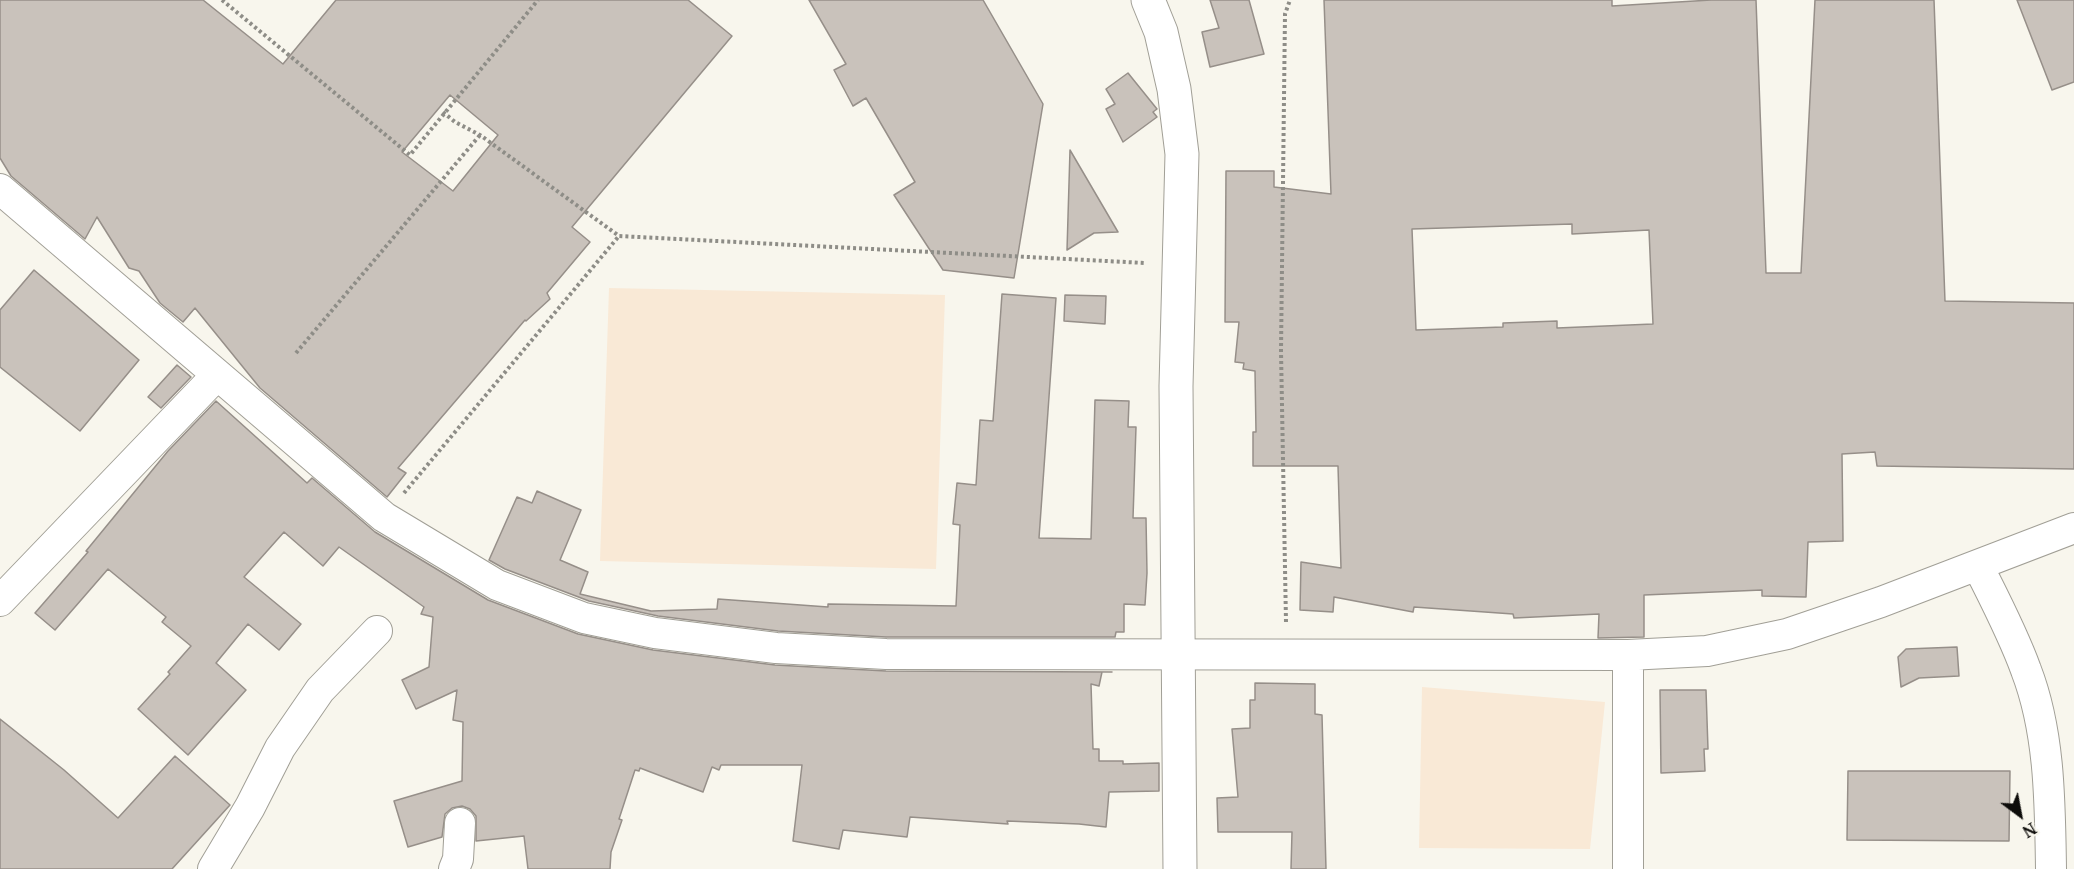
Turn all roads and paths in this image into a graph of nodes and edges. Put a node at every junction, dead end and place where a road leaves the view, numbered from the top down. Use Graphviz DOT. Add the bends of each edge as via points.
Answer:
graph roads {
  1 [pos="222,0"];
  2 [pos="538,0"];
  3 [pos="1148,0"];
  4 [pos="1290,0"];
  5 [pos="444,112"];
  6 [pos="480,135"];
  7 [pos="0,189"];
  8 [pos="619,236"];
  9 [pos="1179,265"];
  10 [pos="296,353"];
  11 [pos="217,375"];
  12 [pos="384,517"];
  13 [pos="2074,528"];
  14 [pos="1978,566"];
  15 [pos="0,601"];
  16 [pos="377,631"];
  17 [pos="1287,654"];
  18 [pos="1178,655"];
  19 [pos="1628,655"];
  20 [pos="460,823"];
  21 [pos="213,869"];
  22 [pos="454,869"];
  23 [pos="1180,869"];
  24 [pos="1629,869"];
  25 [pos="2051,869"];
  1 -- 5 [label="path" via="410,155"];
  2 -- 5 [label="path"];
  3 -- 9 [label="street" via="1161,32 1174,90 1182,154"];
  4 -- 17 [label="path" via="1285,14 1281,351"];
  5 -- 6 [label="path"];
  6 -- 8 [label="path"];
  6 -- 10 [label="path"];
  7 -- 11 [label="street"];
  8 -- 9 [label="path"];
  8 -- 12 [label="path"];
  9 -- 18 [label="street"];
  11 -- 12 [label="street"];
  11 -- 15 [label="street"];
  12 -- 18 [label="street" via="497,585 584,618 655,633 776,648 886,654"];
  13 -- 14 [label="street"];
  14 -- 19 [label="street" via="1787,634 1707,651"];
  14 -- 25 [label="street" via="2027,672 2041,728 2050,800"];
  16 -- 21 [label="street" via="320,690 280,748"];
  17 -- 18 [label="street"];
  17 -- 19 [label="street"];
  18 -- 23 [label="street"];
  19 -- 24 [label="street"];
  20 -- 22 [label="street"];
}
